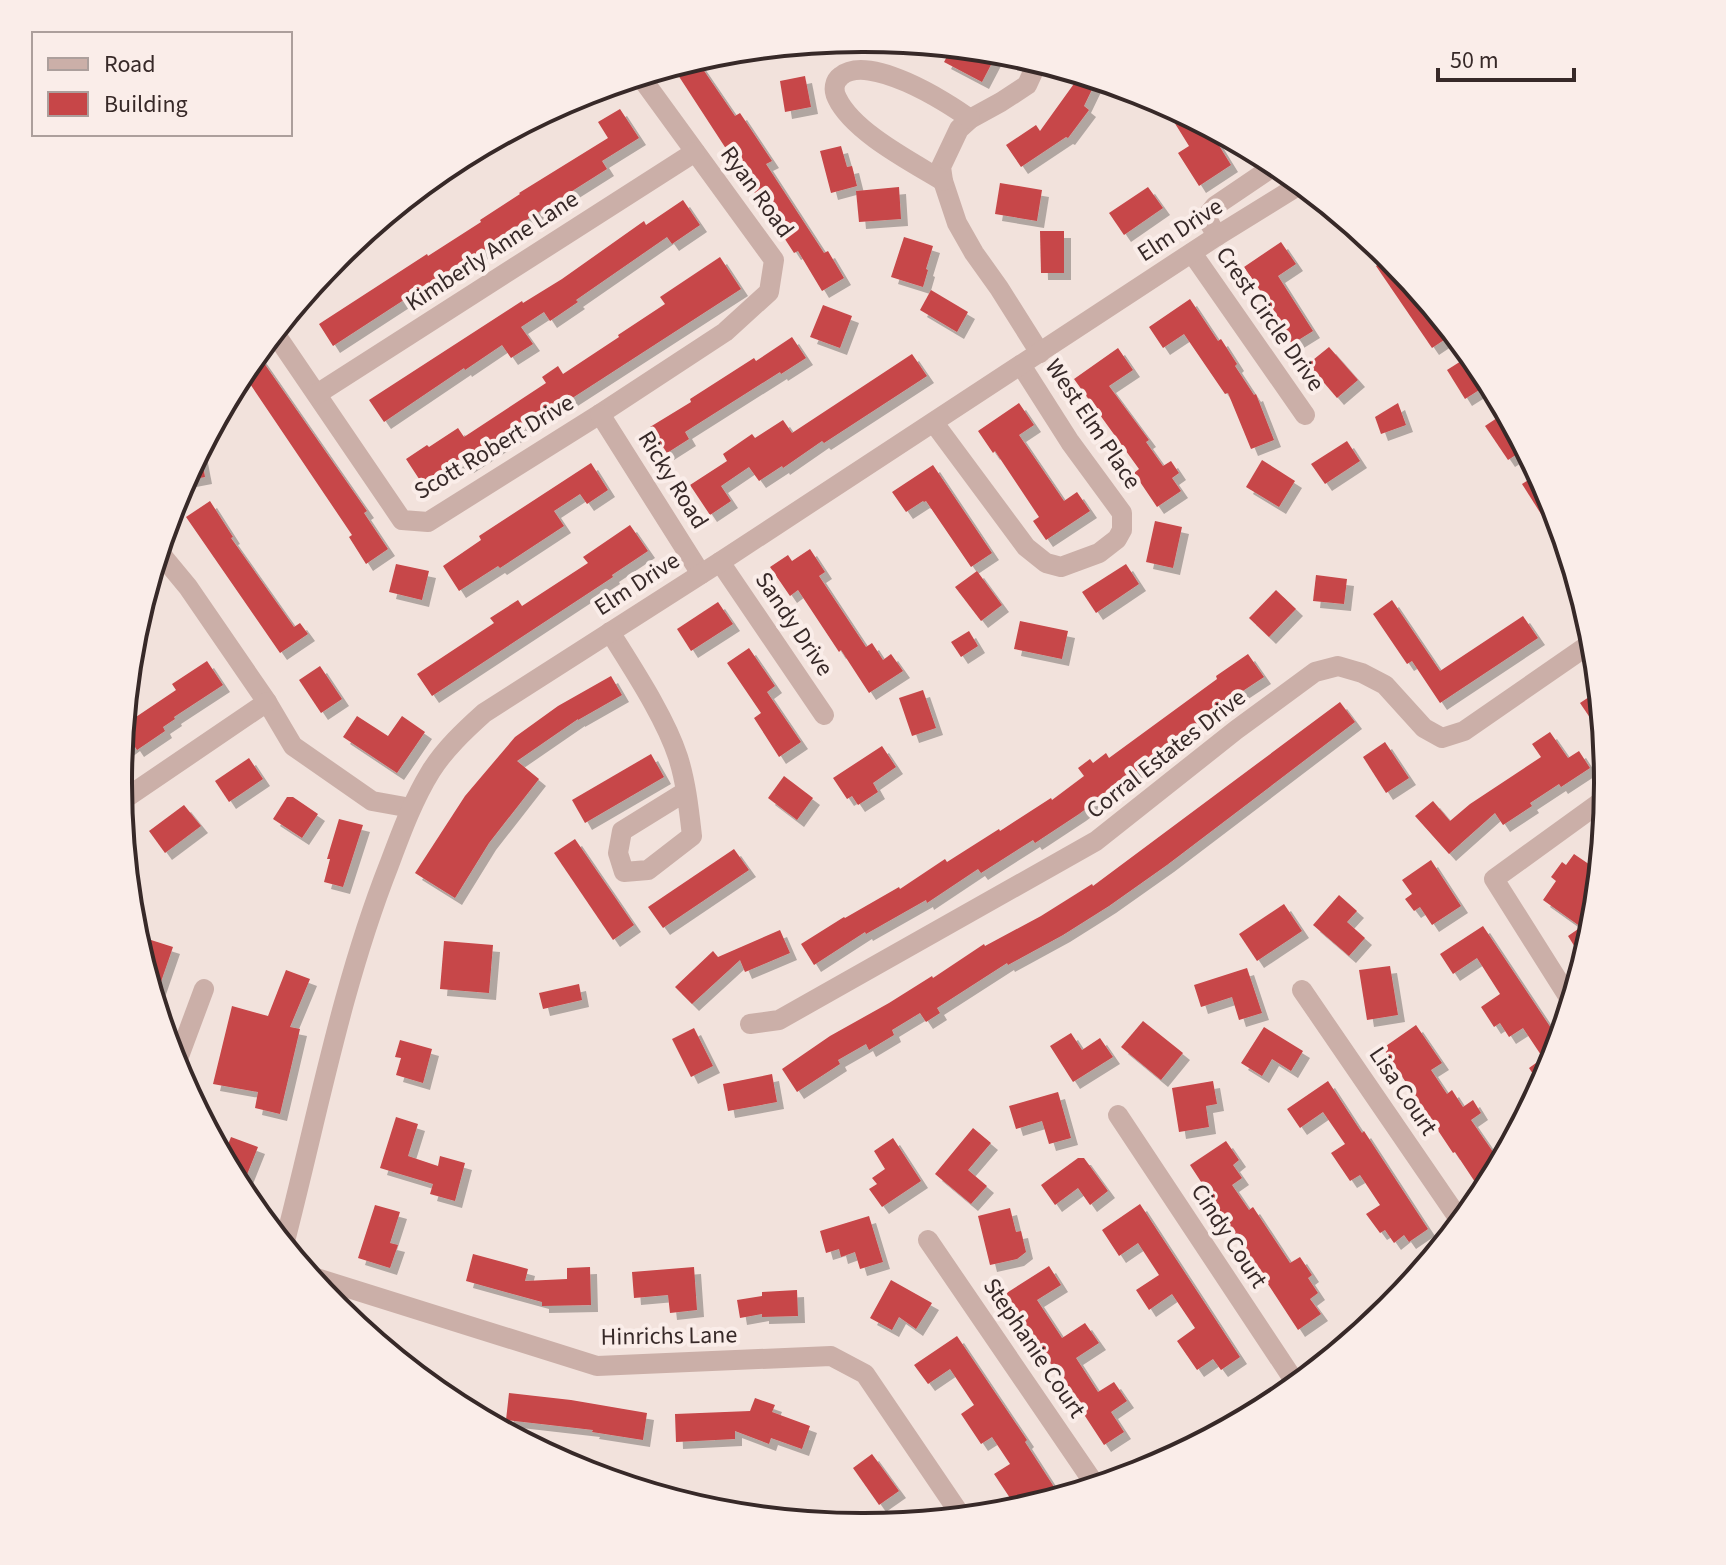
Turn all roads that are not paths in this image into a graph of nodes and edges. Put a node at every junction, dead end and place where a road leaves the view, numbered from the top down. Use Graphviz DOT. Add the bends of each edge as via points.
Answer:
graph roads {
  1 [pos="1033,72"];
  2 [pos="647,85"];
  3 [pos="970,119"];
  4 [pos="695,152"];
  5 [pos="1265,172"];
  6 [pos="943,181"];
  7 [pos="1291,190"];
  8 [pos="1217,236"];
  9 [pos="1192,253"];
  10 [pos="281,341"];
  11 [pos="1040,353"];
  12 [pos="1021,365"];
  13 [pos="317,394"];
  14 [pos="600,414"];
  15 [pos="1305,415"];
  16 [pos="934,423"];
  17 [pos="167,561"];
  18 [pos="720,562"];
  19 [pos="701,574"];
  20 [pos="610,632"];
  21 [pos="1581,650"];
  22 [pos="267,702"];
  23 [pos="824,715"];
  24 [pos="685,792"];
  25 [pos="132,794"];
  26 [pos="1593,807"];
  27 [pos="411,808"];
  28 [pos="204,989"];
  29 [pos="1564,989"];
  30 [pos="1302,990"];
  31 [pos="750,1024"];
  32 [pos="182,1047"];
  33 [pos="1118,1115"];
  34 [pos="1454,1211"];
  35 [pos="287,1232"];
  36 [pos="928,1240"];
  37 [pos="331,1283"];
  38 [pos="1290,1375"];
  39 [pos="1090,1477"];
  40 [pos="955,1507"];
  1 -- 3 [label="street" via="1027,85"];
  2 -- 4 [label="street, Ryan Road"];
  3 -- 6 [label="street" via="959,129 941,167"];
  3 -- 6 [label="street" via="902,80 860,69 838,78 836,96 861,126"];
  4 -- 13 [label="street, Kimberly Anne Lane"];
  4 -- 14 [label="street, Ryan Road" via="774,260 769,292 725,332"];
  5 -- 8 [label="street" via="1206,217"];
  6 -- 11 [label="street" via="957,223"];
  7 -- 8 [label="street, Elm Drive"];
  8 -- 9 [label="street, Elm Drive"];
  9 -- 11 [label="street, Elm Drive"];
  9 -- 15 [label="street, Crest Circle Drive"];
  10 -- 13 [label="street, Scott Robert Drive"];
  11 -- 12 [label="street, Elm Drive"];
  12 -- 16 [label="street, Elm Drive"];
  12 -- 16 [label="street, West Elm Place" via="1122,513 1117,539 1099,553 1061,567 1046,563 1026,547"];
  13 -- 14 [label="street, Scott Robert Drive" via="402,520 428,522"];
  14 -- 19 [label="street, Ricky Road"];
  16 -- 18 [label="street, Elm Drive"];
  17 -- 22 [label="street"];
  18 -- 19 [label="street, Elm Drive"];
  18 -- 23 [label="street, Sandy Drive"];
  19 -- 20 [label="street, Elm Drive"];
  20 -- 24 [label="street" via="678,756"];
  20 -- 27 [label="street, Elm Drive" via="484,713 431,770"];
  21 -- 31 [label="street, Corral Estates Drive" via="1464,731 1442,738 1424,728 1385,685 1362,673 1338,666 1315,672 1096,841 779,1020"];
  22 -- 25 [label="street"];
  22 -- 27 [label="street" via="293,746 372,801"];
  26 -- 29 [label="street" via="1494,879"];
  27 -- 35 [label="street, Elm Drive" via="345,997"];
  28 -- 32 [label="street"];
  30 -- 34 [label="street, Lisa Court"];
  33 -- 38 [label="street, Cindy Court"];
  36 -- 39 [label="street, Stephanie Court"];
  37 -- 40 [label="street, Hinrichs Lane" via="597,1366 831,1356 865,1374"];
}
